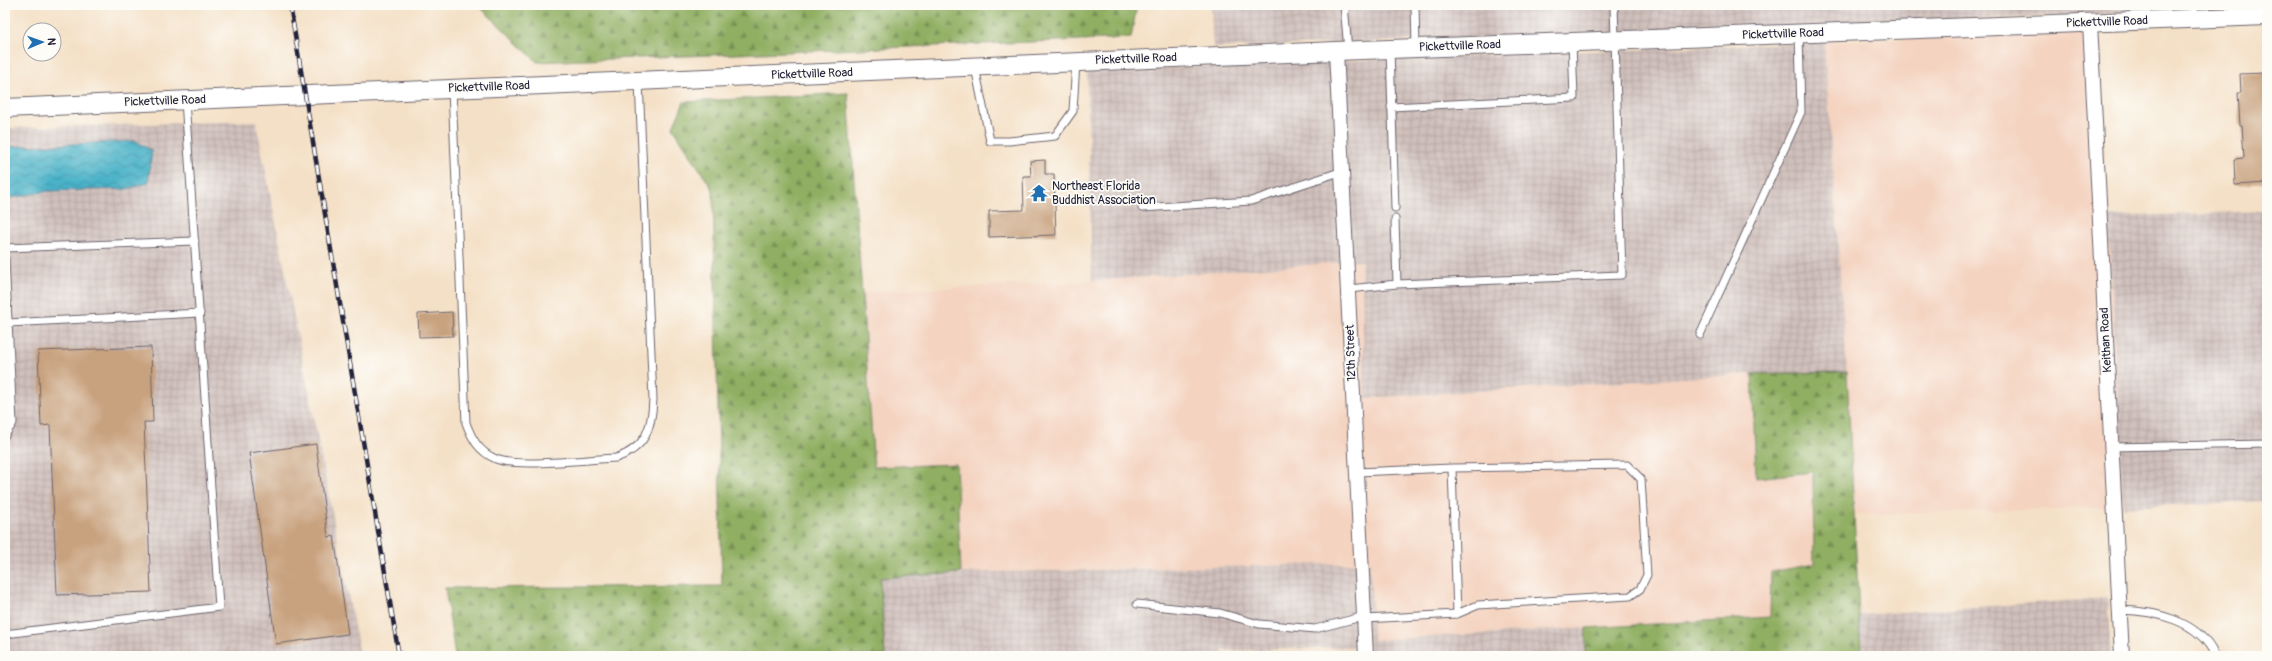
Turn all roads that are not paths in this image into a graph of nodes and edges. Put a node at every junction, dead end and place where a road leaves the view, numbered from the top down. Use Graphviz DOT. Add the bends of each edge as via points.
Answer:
graph roads {
  1 [pos="1344,5"];
  2 [pos="1414,5"];
  3 [pos="1614,5"];
  4 [pos="2194,12"];
  5 [pos="2267,16"];
  6 [pos="2090,23"];
  7 [pos="1799,34"];
  8 [pos="1614,41"];
  9 [pos="1572,42"];
  10 [pos="1416,48"];
  11 [pos="1390,49"];
  12 [pos="1342,51"];
  13 [pos="1076,62"];
  14 [pos="975,66"];
  15 [pos="639,81"];
  16 [pos="452,89"];
  17 [pos="185,100"];
  18 [pos="1392,107"];
  19 [pos="5,108"];
  20 [pos="1343,170"];
  21 [pos="1142,208"];
  22 [pos="1395,208"];
  23 [pos="1395,219"];
  24 [pos="195,241"];
  25 [pos="5,248"];
  26 [pos="5,259"];
  27 [pos="1397,284"];
  28 [pos="1348,289"];
  29 [pos="200,313"];
  30 [pos="8,323"];
  31 [pos="1700,334"];
  32 [pos="5,435"];
  33 [pos="2267,444"];
  34 [pos="2112,447"];
  35 [pos="1452,468"];
  36 [pos="1357,472"];
  37 [pos="1137,604"];
  38 [pos="2120,610"];
  39 [pos="1457,614"];
  40 [pos="1365,618"];
  41 [pos="5,634"];
  42 [pos="1366,656"];
  43 [pos="2122,656"];
  44 [pos="2215,656"];
  1 -- 12 [label="lane"];
  2 -- 10 [label="lane"];
  3 -- 8 [label="lane"];
  4 -- 5 [label="street, Pickettville Road"];
  4 -- 6 [label="street, Pickettville Road"];
  6 -- 7 [label="street, Pickettville Road"];
  6 -- 34 [label="street, Keithan Road"];
  7 -- 8 [label="street, Pickettville Road"];
  7 -- 31 [label="lane" via="1801,112"];
  8 -- 9 [label="street, Pickettville Road"];
  8 -- 27 [label="lane" via="1617,68 1622,275"];
  9 -- 10 [label="street, Pickettville Road"];
  9 -- 18 [label="lane" via="1574,98"];
  10 -- 11 [label="street, Pickettville Road"];
  11 -- 12 [label="street, Pickettville Road"];
  11 -- 18 [label="lane"];
  12 -- 13 [label="street, Pickettville Road"];
  12 -- 20 [label="street, 12th Street"];
  13 -- 14 [label="street, Pickettville Road"];
  13 -- 14 [label="lane" via="1073,111 1055,136 1009,141 990,140"];
  14 -- 15 [label="street, Pickettville Road"];
  15 -- 16 [label="street, Pickettville Road"];
  15 -- 16 [label="lane" via="653,415 641,444 630,453 616,458 528,462 497,460 482,451 472,439 466,423"];
  16 -- 17 [label="street, Pickettville Road"];
  17 -- 19 [label="street, Pickettville Road"];
  17 -- 24 [label="lane"];
  18 -- 22 [label="lane"];
  20 -- 21 [label="lane" via="1251,201"];
  20 -- 28 [label="street, 12th Street"];
  23 -- 27 [label="lane"];
  24 -- 25 [label="lane"];
  24 -- 29 [label="lane"];
  26 -- 30 [label="lane"];
  27 -- 28 [label="lane"];
  28 -- 36 [label="street, 12th Street"];
  29 -- 30 [label="lane"];
  29 -- 41 [label="lane" via="219,607"];
  30 -- 32 [label="lane" via="13,423"];
  33 -- 34 [label="lane"];
  34 -- 38 [label="street, Keithan Road"];
  35 -- 36 [label="lane"];
  35 -- 39 [label="lane"];
  35 -- 39 [label="lane" via="1627,465 1641,479 1647,575 1640,589 1630,596 1478,605"];
  36 -- 40 [label="street, 12th Street"];
  37 -- 40 [label="lane" via="1220,613 1259,624 1315,629"];
  38 -- 43 [label="street, Keithan Road"];
  38 -- 44 [label="lane" via="2147,611 2183,624 2206,640"];
  39 -- 40 [label="lane"];
  40 -- 42 [label="street, 12th Street"];
}
